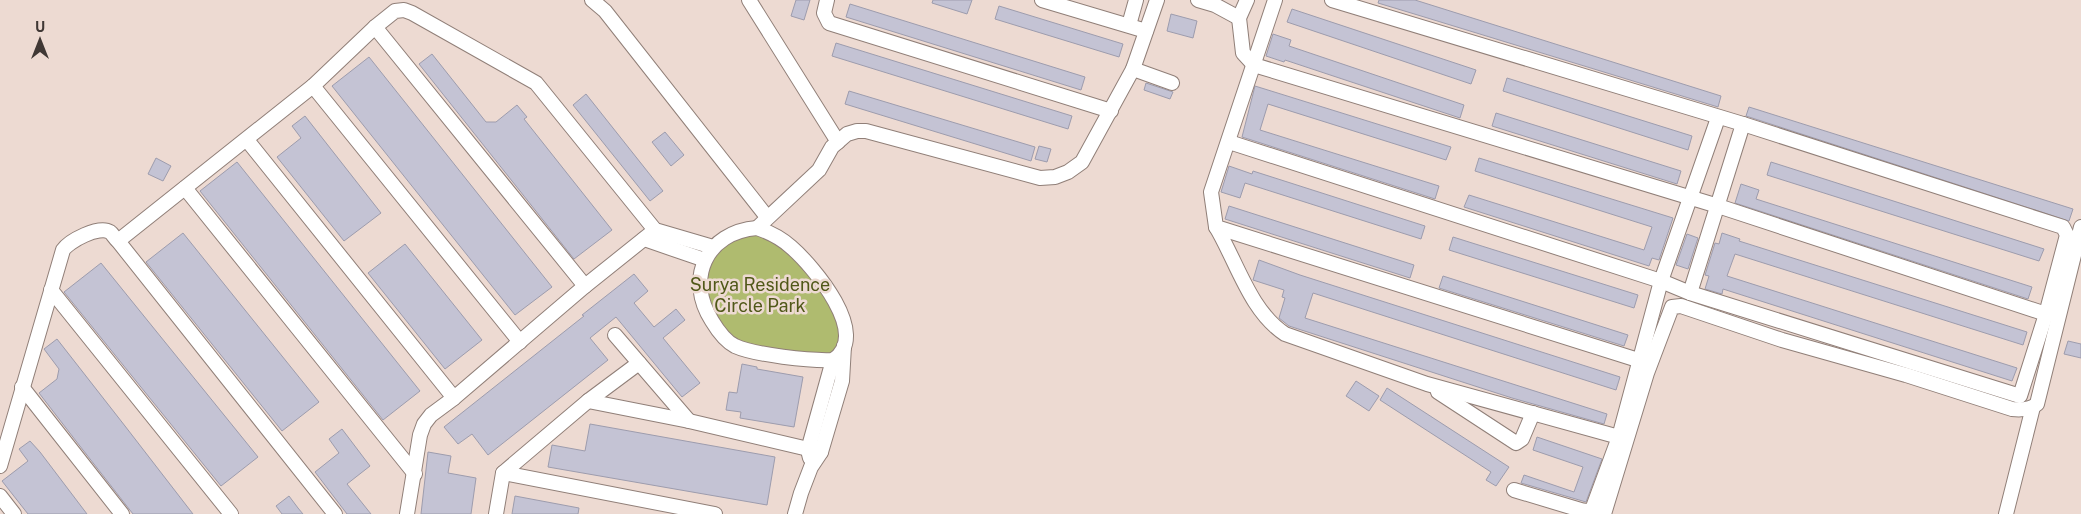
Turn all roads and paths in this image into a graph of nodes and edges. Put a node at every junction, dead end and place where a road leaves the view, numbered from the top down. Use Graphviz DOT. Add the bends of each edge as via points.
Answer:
graph roads {
  1 [pos="592,0"];
  2 [pos="749,0"];
  3 [pos="827,0"];
  4 [pos="1042,0"];
  5 [pos="1136,0"];
  6 [pos="1157,0"];
  7 [pos="1198,0"];
  8 [pos="1247,0"];
  9 [pos="1275,0"];
  10 [pos="1332,0"];
  11 [pos="1239,18"];
  12 [pos="1128,25"];
  13 [pos="374,27"];
  14 [pos="1146,32"];
  15 [pos="1254,65"];
  16 [pos="1133,69"];
  17 [pos="1172,83"];
  18 [pos="313,86"];
  19 [pos="1112,111"];
  20 [pos="1718,118"];
  21 [pos="1743,124"];
  22 [pos="246,140"];
  23 [pos="1229,142"];
  24 [pos="835,145"];
  25 [pos="185,188"];
  26 [pos="1690,199"];
  27 [pos="1718,206"];
  28 [pos="767,217"];
  29 [pos="1216,227"];
  30 [pos="2081,227"];
  31 [pos="757,228"];
  32 [pos="655,230"];
  33 [pos="644,239"];
  34 [pos="118,242"];
  35 [pos="713,247"];
  36 [pos="705,260"];
  37 [pos="1661,281"];
  38 [pos="585,286"];
  39 [pos="51,290"];
  40 [pos="1690,293"];
  41 [pos="2046,314"];
  42 [pos="615,335"];
  43 [pos="520,342"];
  44 [pos="1638,360"];
  45 [pos="639,363"];
  46 [pos="835,370"];
  47 [pos="1427,384"];
  48 [pos="22,387"];
  49 [pos="2020,396"];
  50 [pos="454,398"];
  51 [pos="588,401"];
  52 [pos="2036,403"];
  53 [pos="1533,413"];
  54 [pos="689,421"];
  55 [pos="1619,437"];
  56 [pos="815,451"];
  57 [pos="0,466"];
  58 [pos="503,473"];
  59 [pos="415,474"];
  60 [pos="1514,490"];
  61 [pos="0,496"];
  62 [pos="14,514"];
  63 [pos="122,514"];
  64 [pos="230,514"];
  65 [pos="335,514"];
  66 [pos="407,514"];
  67 [pos="496,514"];
  68 [pos="715,514"];
  69 [pos="795,514"];
  70 [pos="1604,514"];
  71 [pos="2006,514"];
  1 -- 28 [label="street" via="605,11"];
  2 -- 24 [label="street"];
  3 -- 19 [label="street" via="824,12 829,23"];
  4 -- 12 [label="street"];
  5 -- 12 [label="street"];
  6 -- 14 [label="street"];
  7 -- 11 [label="street"];
  8 -- 11 [label="street"];
  9 -- 15 [label="street"];
  10 -- 20 [label="street"];
  11 -- 15 [label="street" via="1243,53"];
  12 -- 14 [label="street"];
  13 -- 18 [label="street"];
  13 -- 32 [label="street" via="395,11 412,12 531,79"];
  13 -- 38 [label="street"];
  14 -- 16 [label="street"];
  15 -- 23 [label="street"];
  15 -- 26 [label="street"];
  16 -- 17 [label="street"];
  16 -- 19 [label="street"];
  18 -- 22 [label="street"];
  18 -- 43 [label="street"];
  19 -- 24 [label="street" via="1082,162 1055,178 1040,178 866,131 847,134"];
  20 -- 21 [label="street"];
  20 -- 26 [label="street"];
  21 -- 27 [label="street"];
  21 -- 41 [label="street" via="2063,227 2067,235"];
  22 -- 25 [label="street"];
  22 -- 50 [label="street"];
  23 -- 29 [label="street" via="1211,192"];
  23 -- 37 [label="street"];
  24 -- 28 [label="street" via="819,170"];
  25 -- 34 [label="street"];
  25 -- 59 [label="street"];
  26 -- 27 [label="street"];
  26 -- 37 [label="street"];
  27 -- 40 [label="street"];
  27 -- 41 [label="street"];
  28 -- 31 [label="street"];
  29 -- 44 [label="street"];
  29 -- 47 [label="street" via="1258,305 1279,330"];
  30 -- 52 [label="street"];
  31 -- 35 [label="street" via="735,231"];
  31 -- 46 [label="street" via="792,248 822,282 841,312 844,345"];
  32 -- 33 [label="street"];
  32 -- 35 [label="street"];
  33 -- 36 [label="street"];
  33 -- 38 [label="street"];
  34 -- 39 [label="street" via="110,232 96,230 67,244"];
  34 -- 65 [label="street"];
  35 -- 36 [label="street"];
  36 -- 46 [label="street" via="699,284 701,298 706,312 727,340 736,346 816,361"];
  37 -- 40 [label="street"];
  37 -- 44 [label="street"];
  38 -- 43 [label="street"];
  39 -- 48 [label="street"];
  39 -- 64 [label="street"];
  40 -- 49 [label="street"];
  41 -- 49 [label="street"];
  42 -- 45 [label="street"];
  43 -- 50 [label="street"];
  44 -- 55 [label="street"];
  45 -- 51 [label="street"];
  45 -- 54 [label="street"];
  46 -- 56 [label="street"];
  47 -- 53 [label="street"];
  47 -- 53 [label="street" via="1516,443 1522,439"];
  48 -- 57 [label="street"];
  48 -- 63 [label="street"];
  49 -- 52 [label="street"];
  50 -- 59 [label="street" via="424,424"];
  51 -- 54 [label="street"];
  51 -- 58 [label="street"];
  52 -- 70 [label="street" via="2021,410 2012,409 1676,306 1670,312 1647,373"];
  52 -- 71 [label="street"];
  53 -- 55 [label="street"];
  54 -- 56 [label="street"];
  55 -- 60 [label="street" via="1590,512"];
  56 -- 69 [label="street"];
  58 -- 67 [label="street"];
  58 -- 68 [label="street"];
  59 -- 66 [label="street"];
  61 -- 62 [label="street"];
}
